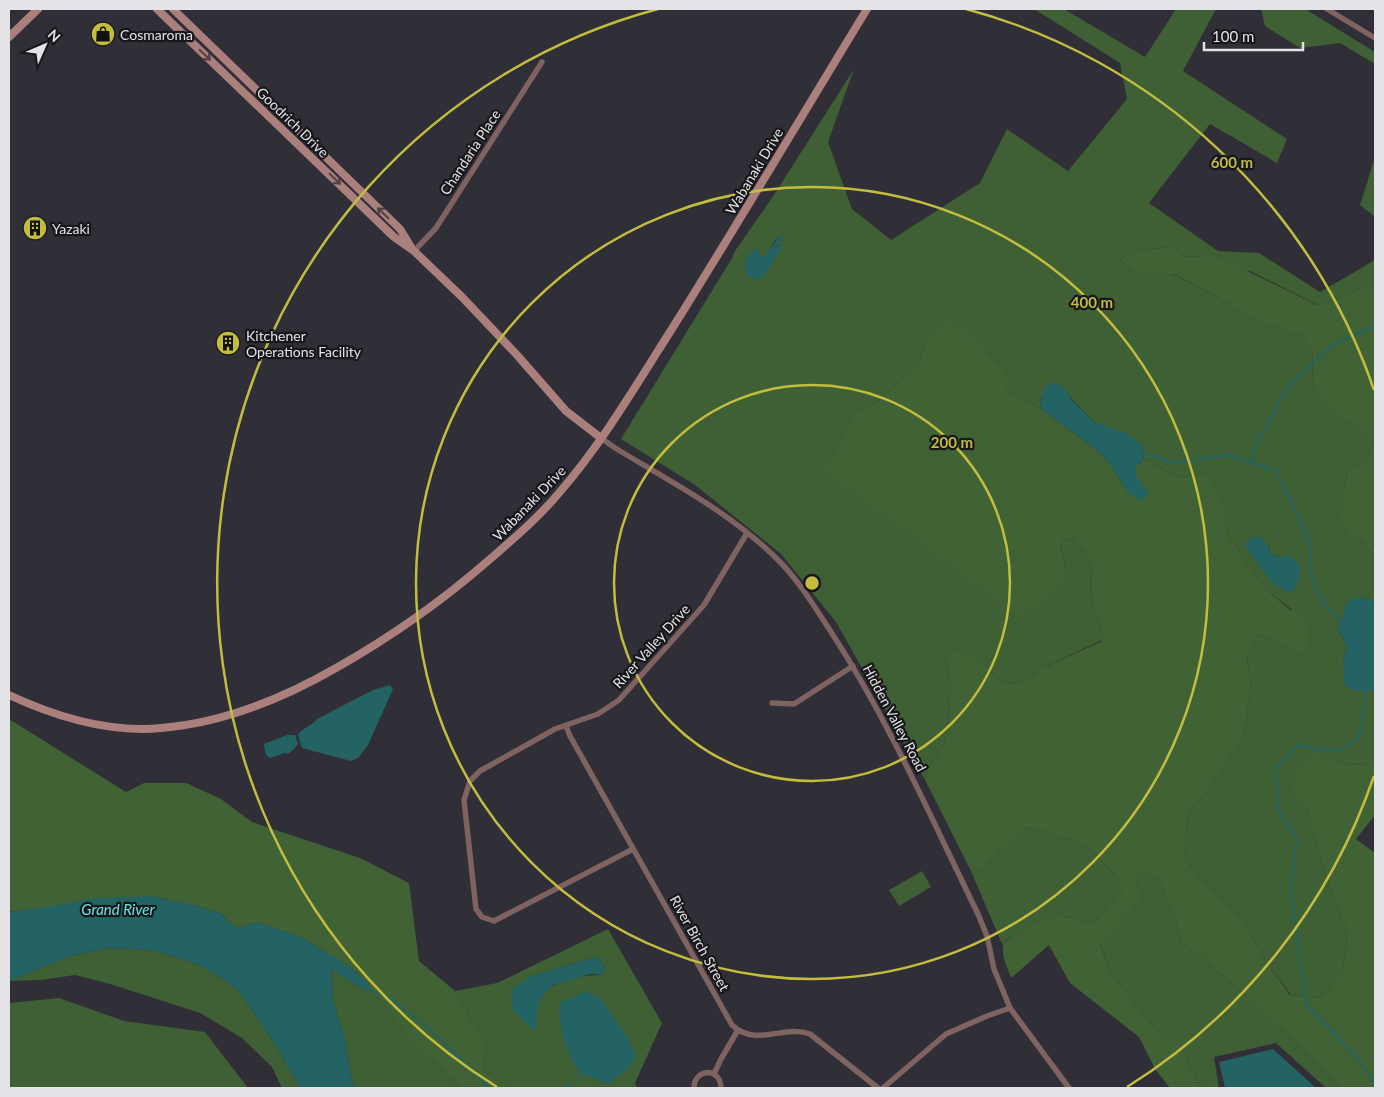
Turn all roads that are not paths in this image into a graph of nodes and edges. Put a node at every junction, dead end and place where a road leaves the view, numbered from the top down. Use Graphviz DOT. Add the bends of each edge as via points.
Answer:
graph roads {
  1 [pos="38,9"];
  2 [pos="157,9"];
  3 [pos="172,9"];
  4 [pos="867,9"];
  5 [pos="1327,9"];
  6 [pos="9,37"];
  7 [pos="1375,38"];
  8 [pos="542,62"];
  9 [pos="414,251"];
  10 [pos="602,438"];
  11 [pos="747,532"];
  12 [pos="853,666"];
  13 [pos="9,696"];
  14 [pos="772,703"];
  15 [pos="566,726"];
  16 [pos="633,849"];
  17 [pos="1010,1008"];
  18 [pos="738,1030"];
  19 [pos="714,1074"];
  20 [pos="694,1088"];
  21 [pos="721,1088"];
  22 [pos="878,1088"];
  23 [pos="883,1088"];
  24 [pos="1068,1088"];
  1 -- 6 [label="street"];
  2 -- 9 [label="street, Goodrich Drive, one-way" via="394,237"];
  9 -- 3 [label="street, Goodrich Drive, one-way" via="400,229"];
  4 -- 10 [label="street, Wabanaki Drive"];
  5 -- 7 [label="street"];
  8 -- 9 [label="street, Chandaria Place" via="436,228"];
  9 -- 10 [label="street, Goodrich Drive" via="462,297 566,411"];
  10 -- 11 [label="street, Hidden Valley Road"];
  10 -- 13 [label="street, Wabanaki Drive" via="558,495 455,590 372,648 317,679 256,707 187,725 131,729 91,724 39,709"];
  11 -- 12 [label="street, Hidden Valley Road" via="783,564"];
  11 -- 15 [label="street, River Valley Drive" via="704,605 619,700 598,714"];
  12 -- 14 [label="street" via="794,704"];
  12 -- 17 [label="street, Hidden Valley Road" via="893,738 978,914 994,969"];
  15 -- 16 [label="street, River Birch Street"];
  15 -- 16 [label="street, River Valley Drive" via="480,771 470,781 464,800 476,910 482,917 494,921"];
  16 -- 18 [label="street, River Birch Street" via="728,1019"];
  17 -- 23 [label="street" via="946,1034"];
  17 -- 24 [label="street, Hidden Valley Road"];
  18 -- 19 [label="street"];
  18 -- 22 [label="street" via="762,1036 798,1030 810,1034"];
  19 -- 20 [label="street" via="700,1075"];
  19 -- 21 [label="street"];
}
